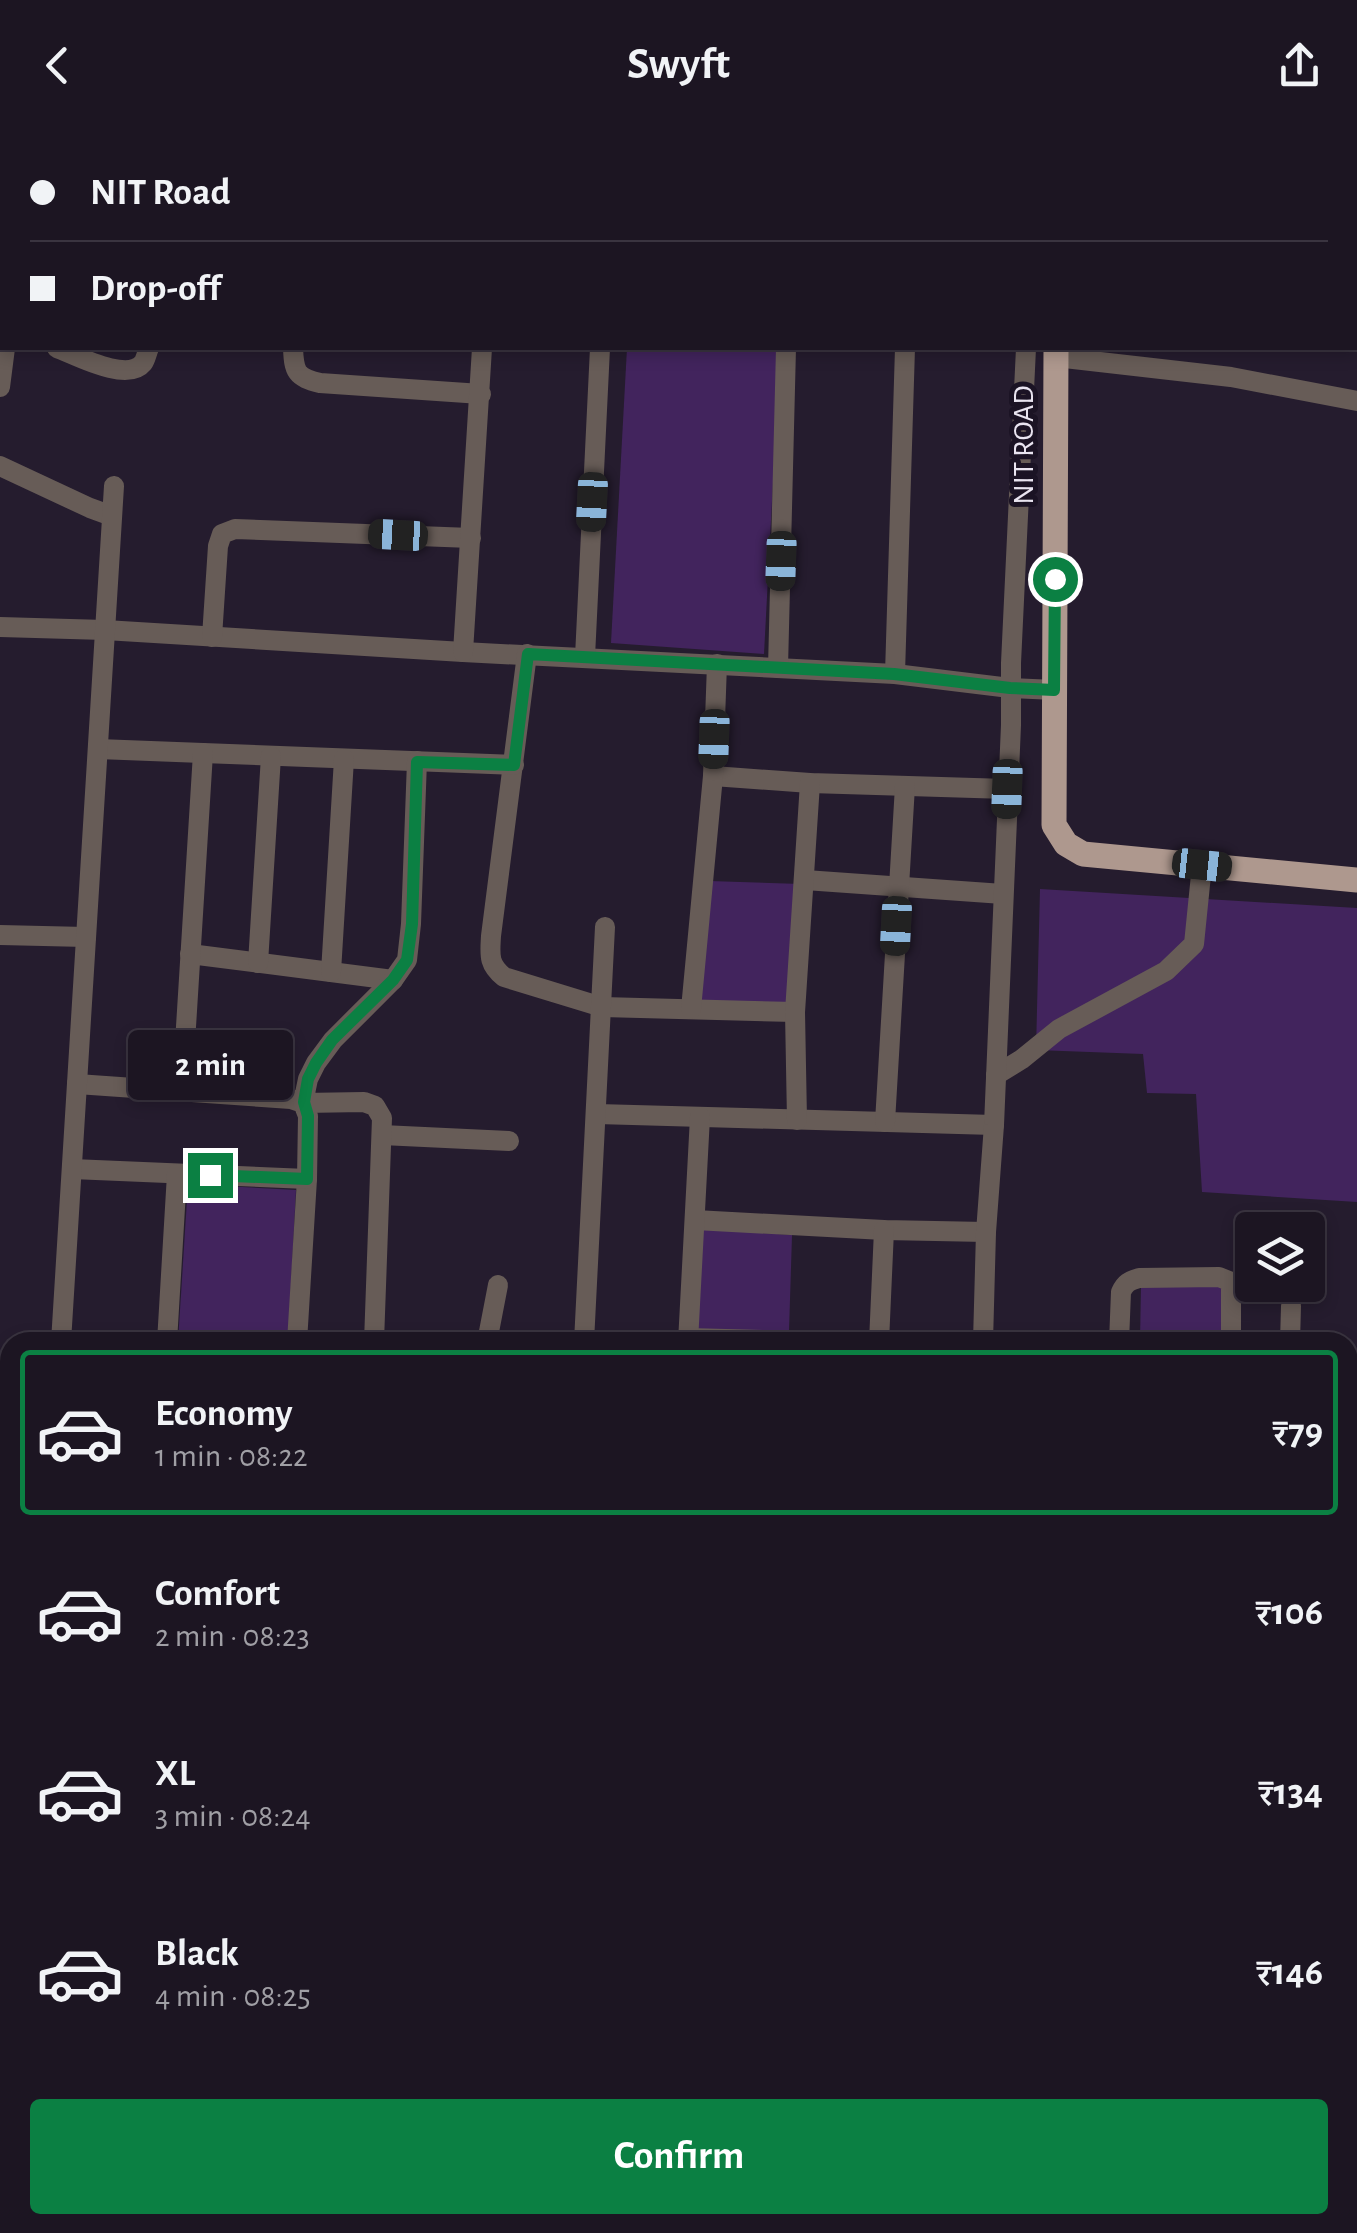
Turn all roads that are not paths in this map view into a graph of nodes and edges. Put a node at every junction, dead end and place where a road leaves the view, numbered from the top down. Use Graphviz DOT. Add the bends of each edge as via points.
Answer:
graph roads {
  1 [pos="5,350"];
  2 [pos="62,350"];
  3 [pos="148,350"];
  4 [pos="293,350"];
  5 [pos="482,350"];
  6 [pos="600,350"];
  7 [pos="786,350"];
  8 [pos="905,350"];
  9 [pos="1026,350"];
  10 [pos="1056,352"];
  11 [pos="0,388"];
  12 [pos="481,394"];
  13 [pos="1357,400"];
  14 [pos="0,466"];
  15 [pos="114,486"];
  16 [pos="112,516"];
  17 [pos="471,538"];
  18 [pos="0,626"];
  19 [pos="105,630"];
  20 [pos="212,637"];
  21 [pos="463,652"];
  22 [pos="528,654"];
  23 [pos="584,657"];
  24 [pos="716,664"];
  25 [pos="778,668"];
  26 [pos="894,674"];
  27 [pos="1010,688"];
  28 [pos="1054,690"];
  29 [pos="98,749"];
  30 [pos="203,753"];
  31 [pos="271,756"];
  32 [pos="344,759"];
  33 [pos="417,762"];
  34 [pos="514,765"];
  35 [pos="713,776"];
  36 [pos="810,784"];
  37 [pos="905,786"];
  38 [pos="1007,789"];
  39 [pos="1202,865"];
  40 [pos="805,880"];
  41 [pos="1357,880"];
  42 [pos="898,887"];
  43 [pos="1003,894"];
  44 [pos="605,927"];
  45 [pos="0,935"];
  46 [pos="86,937"];
  47 [pos="190,954"];
  48 [pos="258,963"];
  49 [pos="332,972"];
  50 [pos="393,980"];
  51 [pos="602,1007"];
  52 [pos="691,1010"];
  53 [pos="796,1012"];
  54 [pos="996,1074"];
  55 [pos="77,1084"];
  56 [pos="182,1091"];
  57 [pos="304,1102"];
  58 [pos="596,1114"];
  59 [pos="700,1117"];
  60 [pos="797,1120"];
  61 [pos="885,1122"];
  62 [pos="994,1125"];
  63 [pos="382,1135"];
  64 [pos="509,1141"];
  65 [pos="72,1169"];
  66 [pos="177,1174"];
  67 [pos="307,1179"];
  68 [pos="694,1220"];
  69 [pos="884,1230"];
  70 [pos="986,1232"];
  71 [pos="498,1285"];
  72 [pos="1291,1306"];
  73 [pos="62,1332"];
  74 [pos="169,1332"];
  75 [pos="297,1332"];
  76 [pos="374,1332"];
  77 [pos="488,1332"];
  78 [pos="585,1332"];
  79 [pos="688,1332"];
  80 [pos="879,1332"];
  81 [pos="983,1332"];
  82 [pos="1119,1332"];
  83 [pos="1230,1332"];
  84 [pos="1290,1332"];
  1 -- 11 [label="street"];
  2 -- 3 [label="street" via="112,370 135,369"];
  4 -- 12 [label="street" via="302,378 320,383"];
  5 -- 12 [label="street"];
  6 -- 23 [label="street"];
  7 -- 25 [label="street"];
  8 -- 26 [label="street"];
  9 -- 27 [label="street"];
  10 -- 13 [label="street"];
  10 -- 28 [label="main road, NIT ROAD"];
  12 -- 17 [label="street"];
  14 -- 16 [label="street"];
  15 -- 16 [label="street"];
  16 -- 19 [label="street"];
  17 -- 20 [label="street" via="235,529 222,534 218,546"];
  17 -- 21 [label="street"];
  18 -- 19 [label="street"];
  19 -- 20 [label="street"];
  19 -- 29 [label="street"];
  20 -- 21 [label="street"];
  21 -- 22 [label="street"];
  22 -- 23 [label="street"];
  22 -- 34 [label="street"];
  23 -- 24 [label="street"];
  24 -- 25 [label="street"];
  24 -- 35 [label="street"];
  25 -- 26 [label="street"];
  26 -- 27 [label="street"];
  27 -- 28 [label="street"];
  27 -- 38 [label="street"];
  28 -- 39 [label="main road, NIT ROAD" via="1054,825 1066,844 1083,854"];
  29 -- 30 [label="street"];
  29 -- 46 [label="street"];
  30 -- 31 [label="street"];
  30 -- 47 [label="street"];
  31 -- 32 [label="street"];
  31 -- 48 [label="street"];
  32 -- 33 [label="street"];
  32 -- 49 [label="street"];
  33 -- 34 [label="street"];
  33 -- 50 [label="street" via="410,946"];
  34 -- 51 [label="street" via="491,936 494,969"];
  35 -- 36 [label="street"];
  35 -- 52 [label="street"];
  36 -- 37 [label="street"];
  36 -- 40 [label="street"];
  37 -- 38 [label="street"];
  37 -- 42 [label="street"];
  38 -- 43 [label="street"];
  39 -- 41 [label="main road, NIT ROAD"];
  39 -- 54 [label="street" via="1194,944 1166,971 1059,1029"];
  40 -- 42 [label="street"];
  40 -- 53 [label="street"];
  42 -- 43 [label="street"];
  42 -- 61 [label="street"];
  43 -- 54 [label="street"];
  44 -- 51 [label="street"];
  45 -- 46 [label="street"];
  46 -- 55 [label="street"];
  47 -- 48 [label="street"];
  47 -- 56 [label="street"];
  48 -- 49 [label="street"];
  49 -- 50 [label="street"];
  50 -- 57 [label="street" via="332,1040 308,1079"];
  51 -- 52 [label="street"];
  51 -- 58 [label="street"];
  52 -- 53 [label="street"];
  53 -- 60 [label="street"];
  54 -- 62 [label="street"];
  55 -- 56 [label="street"];
  55 -- 65 [label="street"];
  56 -- 57 [label="street"];
  57 -- 63 [label="street" via="375,1106"];
  57 -- 67 [label="street"];
  58 -- 59 [label="street"];
  58 -- 78 [label="street"];
  59 -- 60 [label="street"];
  59 -- 68 [label="street"];
  60 -- 61 [label="street"];
  61 -- 62 [label="street"];
  62 -- 70 [label="street"];
  63 -- 64 [label="street"];
  63 -- 76 [label="street"];
  65 -- 66 [label="street"];
  65 -- 73 [label="street"];
  66 -- 67 [label="street"];
  66 -- 74 [label="street"];
  67 -- 75 [label="street"];
  68 -- 69 [label="street"];
  68 -- 79 [label="street"];
  69 -- 70 [label="street"];
  69 -- 80 [label="street"];
  70 -- 81 [label="street"];
  71 -- 77 [label="street"];
  72 -- 84 [label="street"];
  82 -- 83 [label="street" via="1124,1284 1219,1277 1229,1282"];
}
